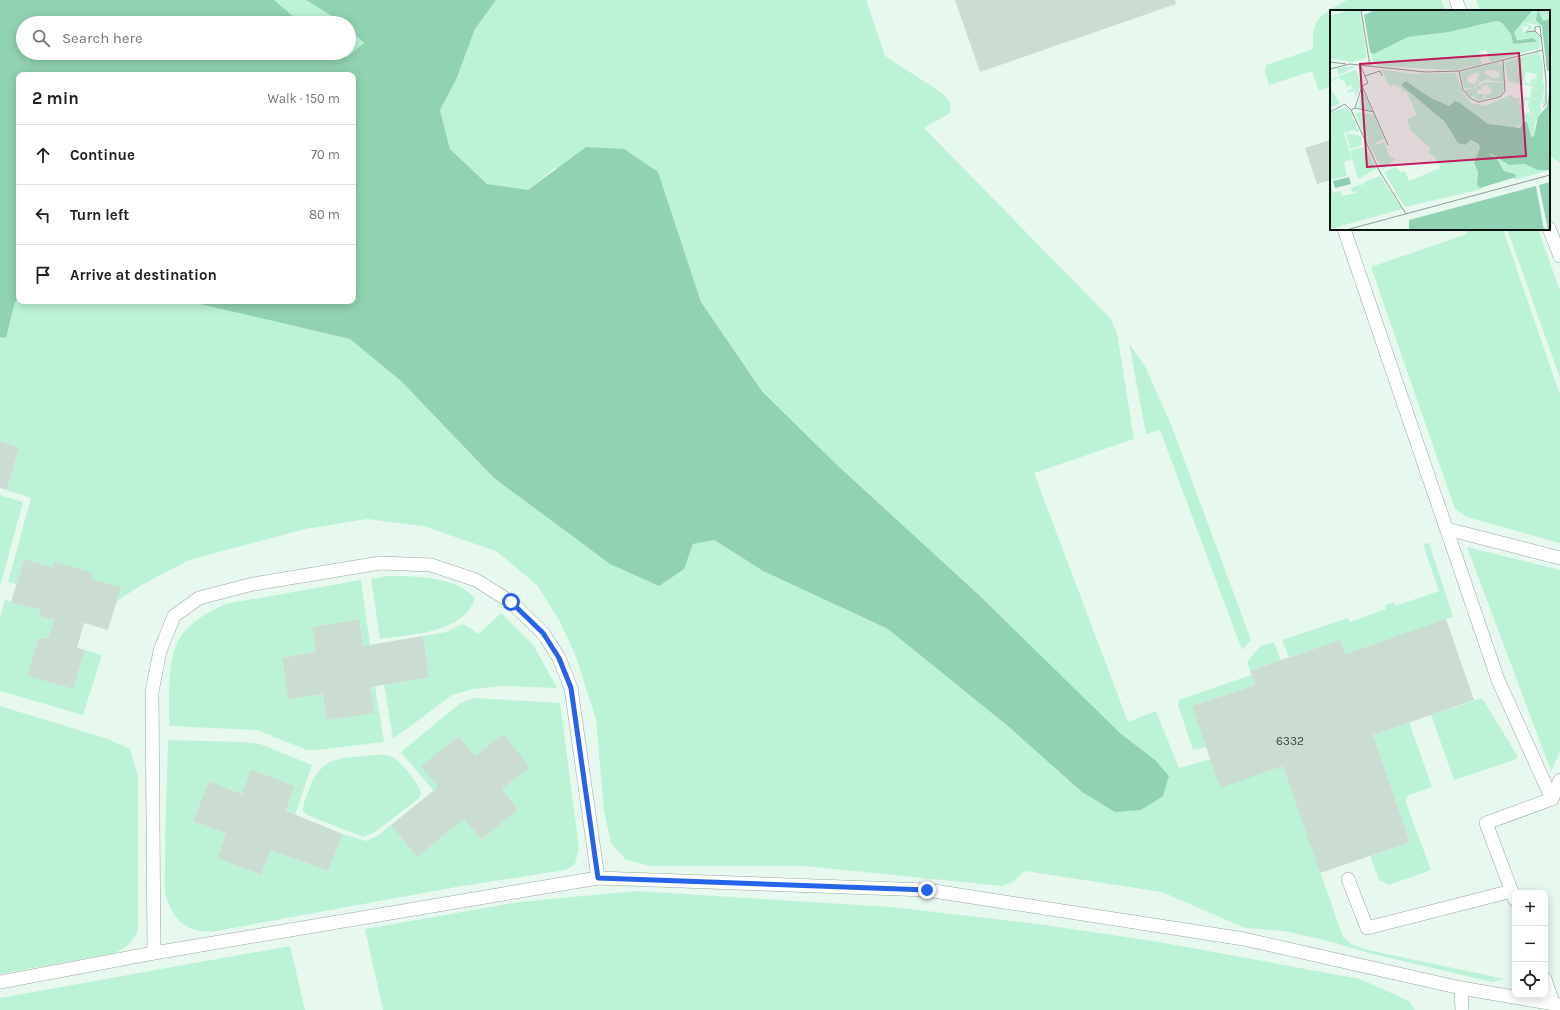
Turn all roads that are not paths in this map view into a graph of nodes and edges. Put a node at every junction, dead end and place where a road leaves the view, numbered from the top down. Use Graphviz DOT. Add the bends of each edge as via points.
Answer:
graph roads {
  1 [pos="1456,0"];
  2 [pos="1460,10"];
  3 [pos="1344,230"];
  4 [pos="1550,230"];
  5 [pos="1560,256"];
  6 [pos="1447,529"];
  7 [pos="1560,558"];
  8 [pos="1560,780"];
  9 [pos="1552,800"];
  10 [pos="598,878"];
  11 [pos="1348,879"];
  12 [pos="1512,892"];
  13 [pos="1512,895"];
  14 [pos="154,953"];
  15 [pos="0,982"];
  16 [pos="1548,986"];
  17 [pos="1461,988"];
  18 [pos="1556,1004"];
  19 [pos="1462,1010"];
  1 -- 2 [label="lane"];
  3 -- 6 [label="lane"];
  4 -- 5 [label="lane"];
  6 -- 7 [label="lane"];
  6 -- 9 [label="lane" via="1498,680"];
  8 -- 9 [label="lane"];
  9 -- 12 [label="lane" via="1486,823"];
  10 -- 14 [label="lane"];
  10 -- 14 [label="lane" via="571,688 559,658 543,633 511,602 476,580 431,565 380,563 253,584 199,598 174,616 160,651 152,692"];
  10 -- 17 [label="lane" via="927,890 1244,939"];
  11 -- 13 [label="lane" via="1367,928"];
  14 -- 15 [label="lane"];
  16 -- 18 [label="lane"];
  17 -- 18 [label="lane"];
  17 -- 19 [label="lane"];
}
